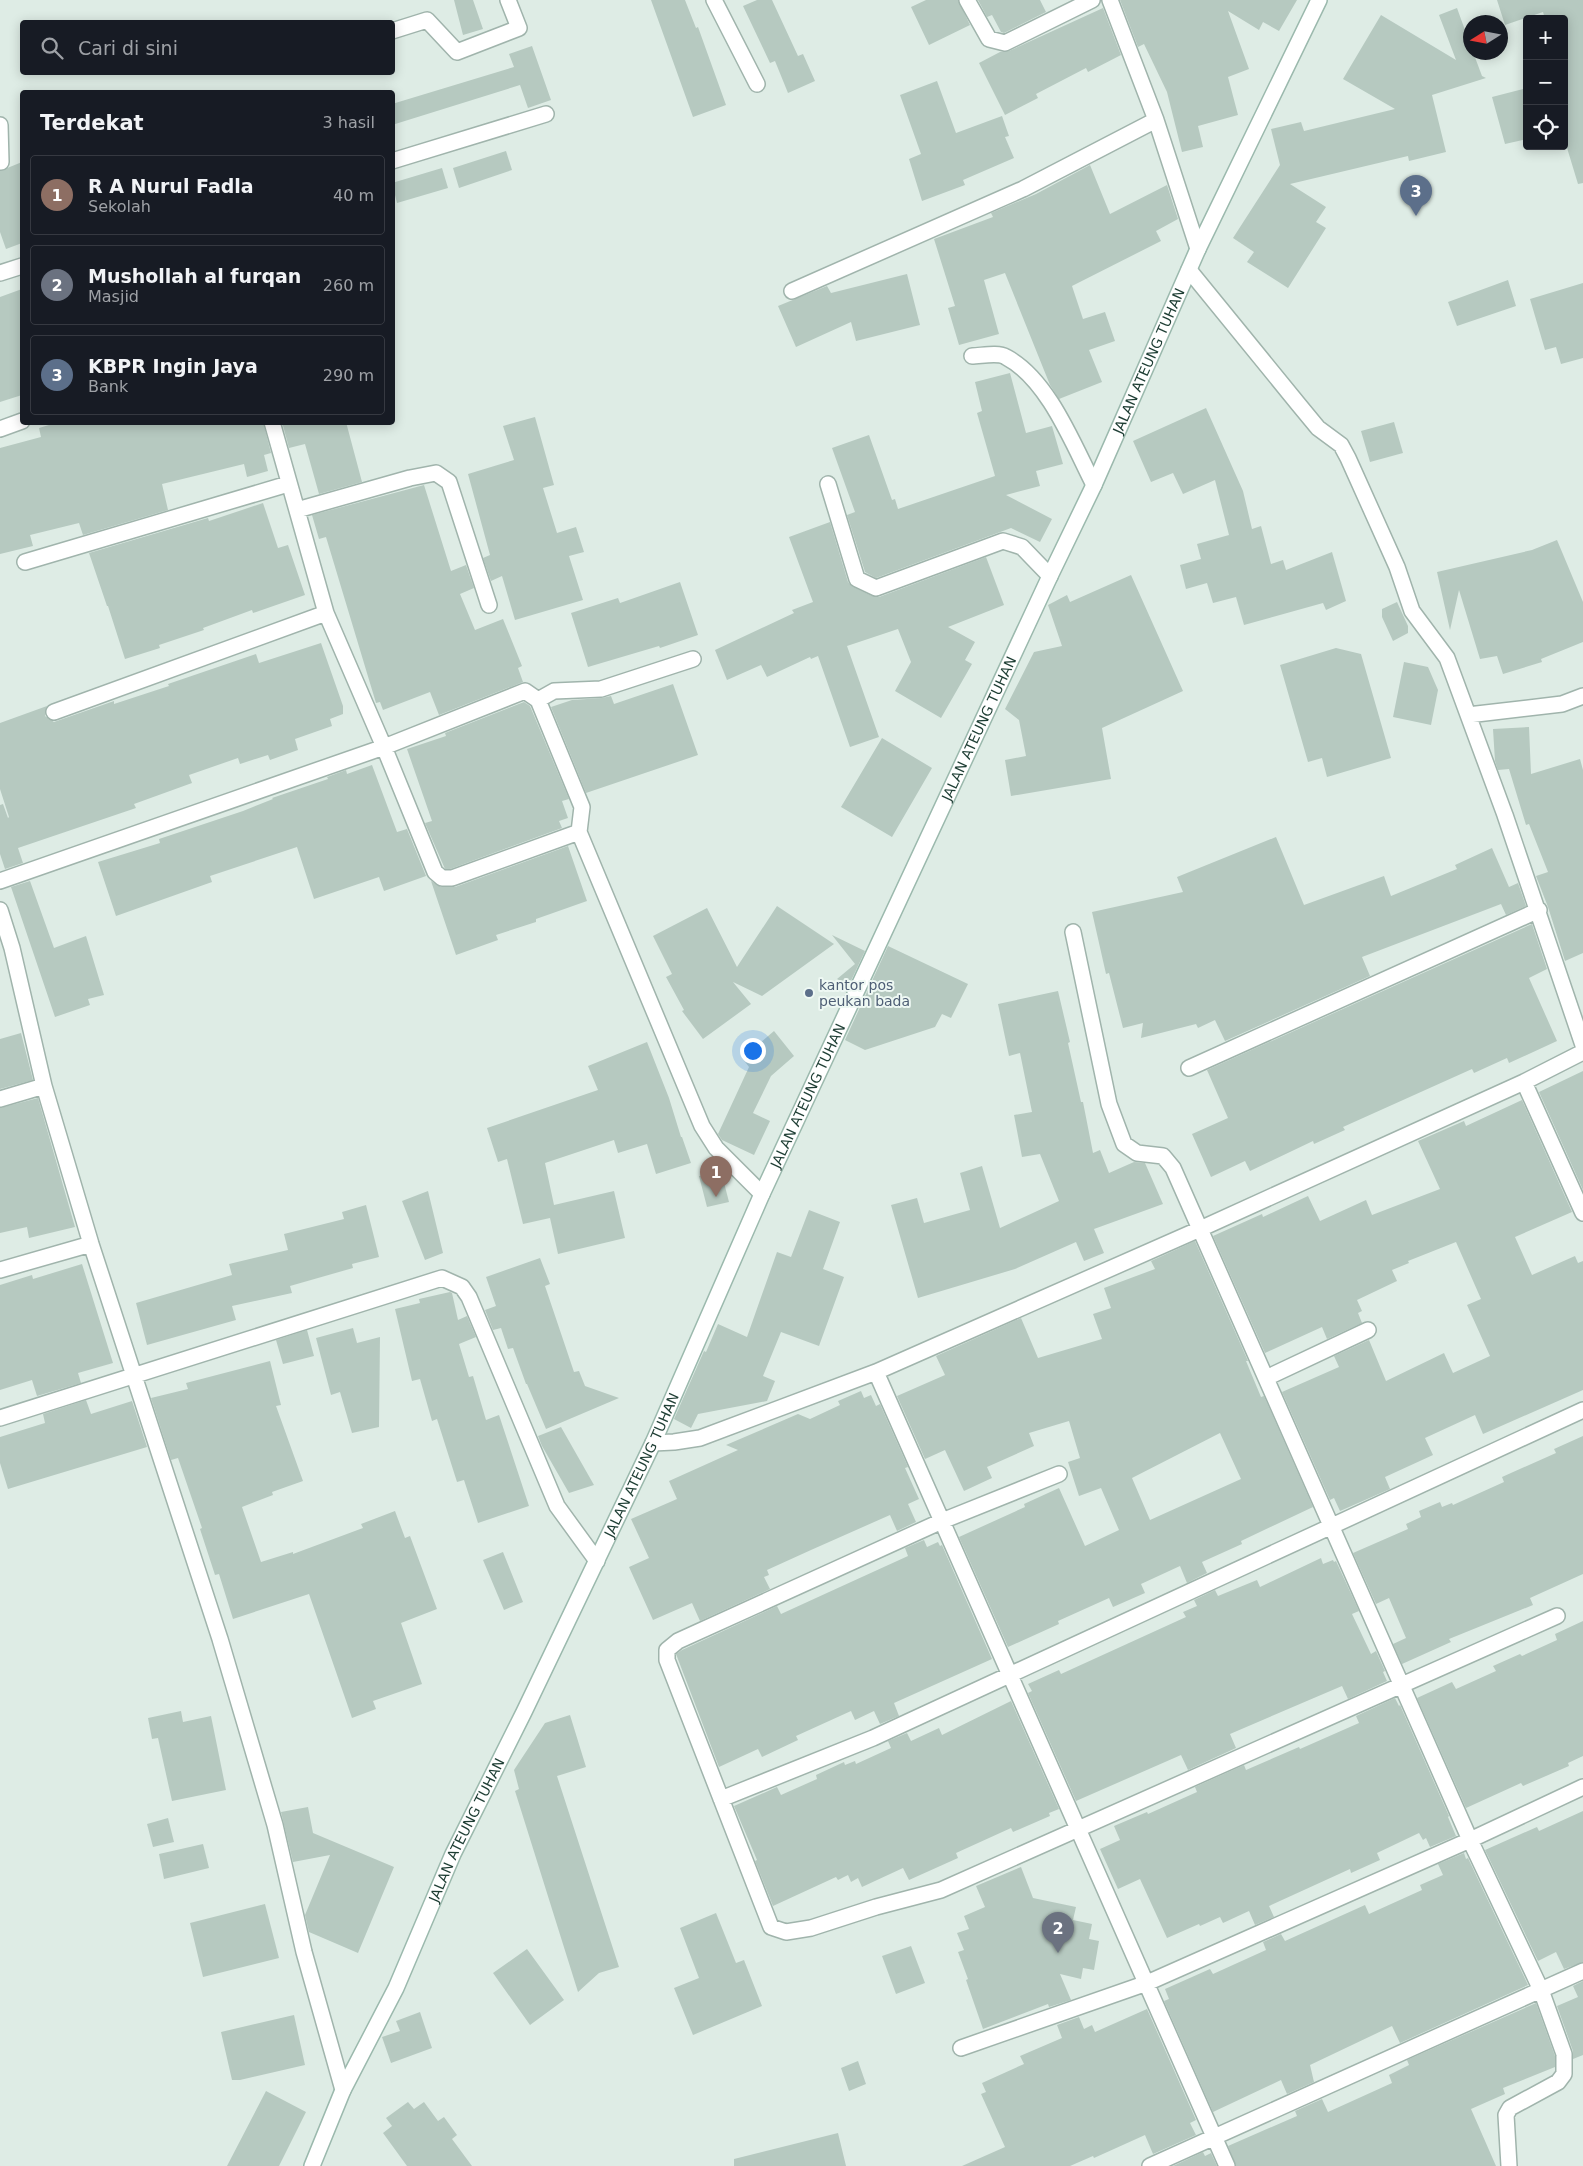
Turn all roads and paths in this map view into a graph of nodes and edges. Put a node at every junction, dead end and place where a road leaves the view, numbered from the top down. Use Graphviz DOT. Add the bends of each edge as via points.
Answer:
graph roads {
  1 [pos="508,0"];
  2 [pos="714,0"];
  3 [pos="967,0"];
  4 [pos="1092,0"];
  5 [pos="1110,0"];
  6 [pos="1319,0"];
  7 [pos="395,30"];
  8 [pos="757,84"];
  9 [pos="546,114"];
  10 [pos="1156,120"];
  11 [pos="0,125"];
  12 [pos="395,160"];
  13 [pos="1,162"];
  14 [pos="1198,249"];
  15 [pos="20,267"];
  16 [pos="1189,270"];
  17 [pos="0,273"];
  18 [pos="792,290"];
  19 [pos="972,356"];
  20 [pos="20,422"];
  21 [pos="273,425"];
  22 [pos="0,428"];
  23 [pos="288,484"];
  24 [pos="828,484"];
  25 [pos="1094,485"];
  26 [pos="297,510"];
  27 [pos="25,562"];
  28 [pos="1050,576"];
  29 [pos="489,605"];
  30 [pos="326,612"];
  31 [pos="693,660"];
  32 [pos="1583,696"];
  33 [pos="538,700"];
  34 [pos="54,712"];
  35 [pos="1468,715"];
  36 [pos="384,747"];
  37 [pos="579,832"];
  38 [pos="0,881"];
  39 [pos="0,910"];
  40 [pos="1538,910"];
  41 [pos="1073,932"];
  42 [pos="1583,1045"];
  43 [pos="1583,1052"];
  44 [pos="1189,1068"];
  45 [pos="1524,1082"];
  46 [pos="44,1086"];
  47 [pos="0,1099"];
  48 [pos="762,1194"];
  49 [pos="1583,1212"];
  50 [pos="1200,1229"];
  51 [pos="91,1244"];
  52 [pos="0,1270"];
  53 [pos="1368,1330"];
  54 [pos="876,1372"];
  55 [pos="135,1375"];
  56 [pos="1266,1378"];
  57 [pos="1583,1410"];
  58 [pos="0,1418"];
  59 [pos="653,1443"];
  60 [pos="1059,1474"];
  61 [pos="942,1521"];
  62 [pos="1331,1525"];
  63 [pos="597,1561"];
  64 [pos="1558,1616"];
  65 [pos="1008,1674"];
  66 [pos="1402,1686"];
  67 [pos="1583,1787"];
  68 [pos="721,1798"];
  69 [pos="1078,1828"];
  70 [pos="1470,1840"];
  71 [pos="1583,1971"];
  72 [pos="1147,1983"];
  73 [pos="1541,1990"];
  74 [pos="961,2048"];
  75 [pos="343,2090"];
  76 [pos="1215,2138"];
  77 [pos="312,2166"];
  78 [pos="1150,2166"];
  79 [pos="1227,2166"];
  80 [pos="1509,2166"];
  1 -- 7 [label="street" via="519,28 457,52 427,20"];
  2 -- 8 [label="street"];
  3 -- 4 [label="street" via="989,39 1005,43"];
  5 -- 10 [label="street"];
  6 -- 14 [label="street, JALAN ATEUNG TUHAN"];
  9 -- 12 [label="street"];
  10 -- 14 [label="street"];
  10 -- 18 [label="street" via="1023,189"];
  11 -- 13 [label="street"];
  14 -- 16 [label="street, JALAN ATEUNG TUHAN"];
  15 -- 17 [label="street"];
  16 -- 25 [label="street, JALAN ATEUNG TUHAN"];
  16 -- 35 [label="street" via="1318,428 1341,445 1397,567 1412,611 1447,658"];
  19 -- 25 [label="street" via="1005,356 1033,378 1054,405"];
  20 -- 22 [label="street"];
  21 -- 23 [label="street"];
  23 -- 26 [label="street"];
  23 -- 27 [label="street"];
  24 -- 28 [label="street" via="857,579 876,588 1003,541 1022,548"];
  25 -- 28 [label="street, JALAN ATEUNG TUHAN"];
  26 -- 29 [label="street" via="436,473 448,482"];
  26 -- 30 [label="street"];
  28 -- 48 [label="street, JALAN ATEUNG TUHAN"];
  30 -- 34 [label="street"];
  30 -- 36 [label="street"];
  31 -- 33 [label="street" via="601,689 554,691"];
  32 -- 35 [label="street" via="1562,704"];
  33 -- 36 [label="street" via="525,691"];
  33 -- 37 [label="street" via="582,807"];
  35 -- 40 [label="street"];
  36 -- 37 [label="street" via="435,872 442,878 452,878"];
  36 -- 38 [label="street"];
  37 -- 48 [label="street" via="702,1126 716,1148"];
  39 -- 46 [label="street"];
  40 -- 42 [label="street"];
  40 -- 44 [label="street"];
  41 -- 50 [label="street" via="1109,1104 1124,1144 1137,1153 1162,1156 1168,1161"];
  43 -- 45 [label="street"];
  45 -- 49 [label="street"];
  45 -- 50 [label="street"];
  46 -- 47 [label="street"];
  46 -- 51 [label="street"];
  48 -- 59 [label="street, JALAN ATEUNG TUHAN"];
  50 -- 54 [label="street"];
  50 -- 56 [label="street"];
  51 -- 52 [label="street"];
  51 -- 55 [label="street"];
  53 -- 56 [label="street"];
  54 -- 59 [label="street" via="700,1438"];
  54 -- 61 [label="street"];
  55 -- 58 [label="street"];
  55 -- 63 [label="street" via="442,1278 462,1287 469,1298 557,1506"];
  55 -- 75 [label="street" via="220,1639 272,1816 304,1952"];
  56 -- 62 [label="street"];
  57 -- 62 [label="street"];
  59 -- 63 [label="street, JALAN ATEUNG TUHAN"];
  60 -- 61 [label="street"];
  61 -- 65 [label="street"];
  61 -- 68 [label="street" via="678,1641 667,1650 667,1660"];
  62 -- 65 [label="street"];
  62 -- 66 [label="street"];
  63 -- 75 [label="street, JALAN ATEUNG TUHAN" via="453,1854 396,1988"];
  64 -- 66 [label="street"];
  65 -- 68 [label="street" via="873,1738"];
  65 -- 69 [label="street"];
  66 -- 69 [label="street"];
  66 -- 70 [label="street"];
  67 -- 70 [label="street"];
  68 -- 69 [label="street" via="771,1927 786,1932 811,1928 941,1890"];
  69 -- 72 [label="street"];
  70 -- 72 [label="street"];
  70 -- 73 [label="street"];
  71 -- 73 [label="street"];
  72 -- 74 [label="street"];
  72 -- 76 [label="street"];
  73 -- 76 [label="street"];
  73 -- 80 [label="street" via="1564,2054 1564,2074 1558,2082 1510,2108 1506,2115"];
  75 -- 77 [label="street, JALAN ATEUNG TUHAN"];
  76 -- 78 [label="street"];
  76 -- 79 [label="street"];
}
